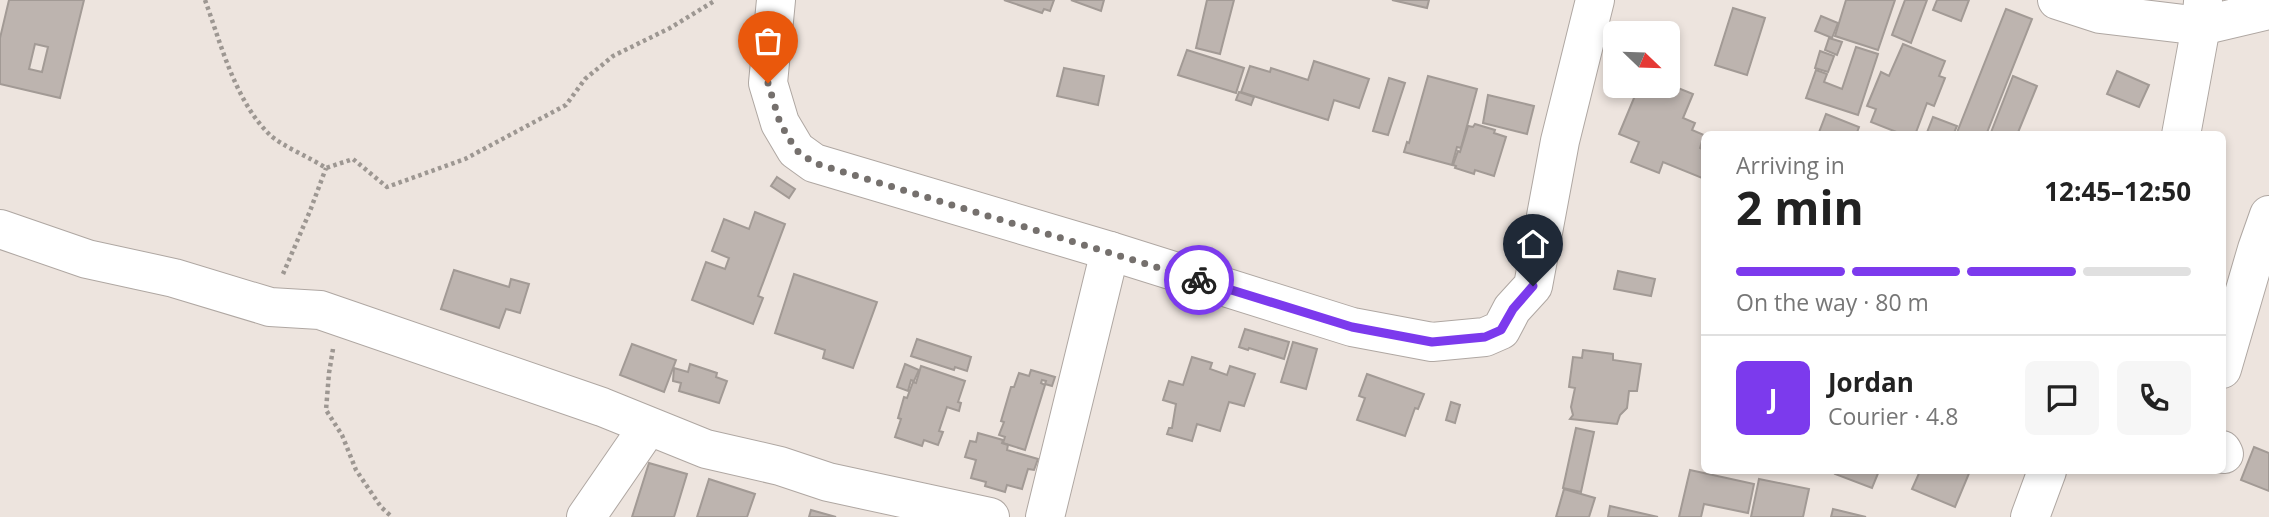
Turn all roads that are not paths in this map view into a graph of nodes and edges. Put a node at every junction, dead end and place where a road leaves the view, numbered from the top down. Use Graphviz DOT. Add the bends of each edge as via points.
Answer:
graph roads {
  1 [pos="776,0"];
  2 [pos="1595,0"];
  3 [pos="2057,0"];
  4 [pos="2269,10"];
  5 [pos="2202,13"];
  6 [pos="2182,131"];
  7 [pos="2269,215"];
  8 [pos="0,229"];
  9 [pos="1110,251"];
  10 [pos="2226,355"];
  11 [pos="648,427"];
  12 [pos="2046,474"];
  13 [pos="586,517"];
  14 [pos="990,517"];
  15 [pos="1045,517"];
  16 [pos="2030,517"];
  1 -- 9 [label="street" via="768,83 780,123 796,150 814,163"];
  2 -- 9 [label="street" via="1560,141 1533,286 1501,330 1485,337 1432,342 1352,327"];
  3 -- 5 [label="street" via="2099,14"];
  4 -- 5 [label="street"];
  5 -- 6 [label="street"];
  7 -- 10 [label="street"];
  8 -- 11 [label="street" via="88,259 174,278 270,307 320,310"];
  9 -- 15 [label="street"];
  11 -- 13 [label="street"];
  11 -- 14 [label="street" via="706,449 828,482"];
  12 -- 16 [label="street"];
}
